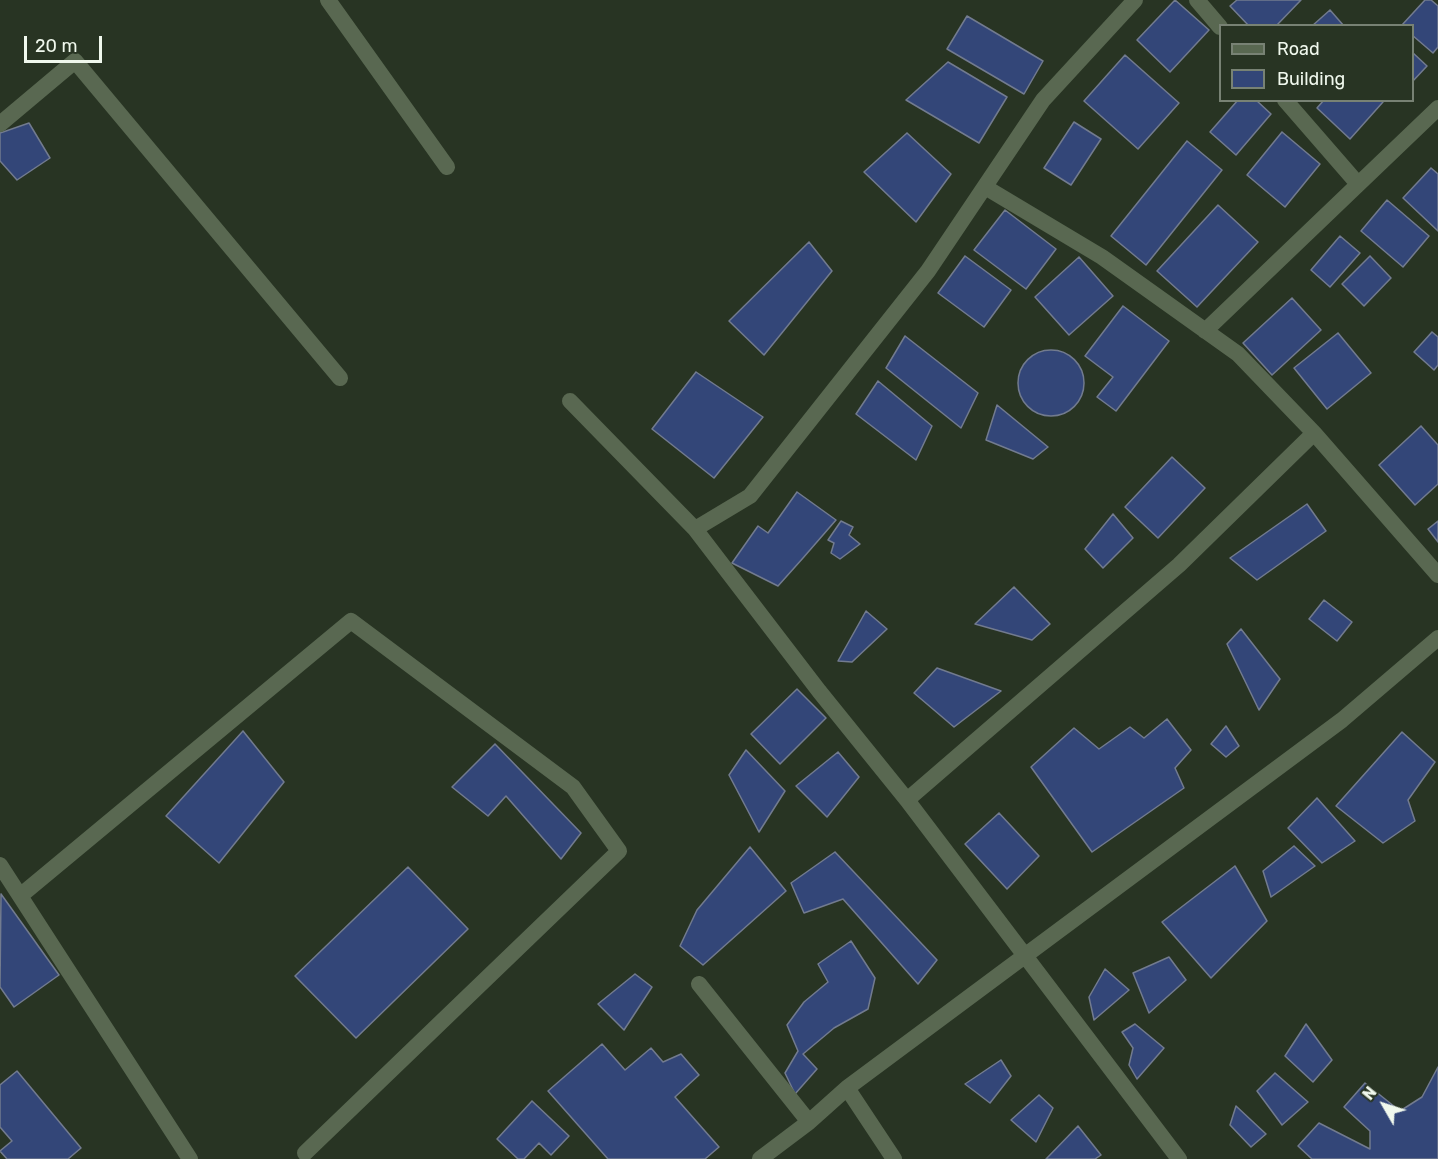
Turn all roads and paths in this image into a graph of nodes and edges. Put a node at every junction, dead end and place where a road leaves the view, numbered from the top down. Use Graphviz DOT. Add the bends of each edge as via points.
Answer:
graph roads {
  1 [pos="328,0"];
  2 [pos="1135,0"];
  3 [pos="1197,0"];
  4 [pos="1219,25"];
  5 [pos="1287,102"];
  6 [pos="1438,108"];
  7 [pos="0,124"];
  8 [pos="447,167"];
  9 [pos="1358,184"];
  10 [pos="985,187"];
  11 [pos="1205,331"];
  12 [pos="340,378"];
  13 [pos="570,401"];
  14 [pos="1314,433"];
  15 [pos="695,529"];
  16 [pos="1438,575"];
  17 [pos="1438,638"];
  18 [pos="907,800"];
  19 [pos="0,865"];
  20 [pos="20,896"];
  21 [pos="1024,957"];
  22 [pos="699,984"];
  23 [pos="847,1088"];
  24 [pos="809,1122"];
  25 [pos="305,1154"];
  26 [pos="190,1159"];
  27 [pos="760,1159"];
  28 [pos="894,1159"];
  29 [pos="1179,1159"];
  1 -- 8 [label="street"];
  2 -- 10 [label="street" via="1043,100"];
  3 -- 4 [label="street"];
  5 -- 9 [label="street"];
  6 -- 9 [label="street"];
  7 -- 12 [label="street" via="75,62"];
  9 -- 11 [label="street"];
  10 -- 11 [label="street" via="1102,257"];
  10 -- 15 [label="street" via="928,271 750,496"];
  11 -- 14 [label="street" via="1238,354"];
  13 -- 15 [label="street"];
  14 -- 16 [label="street"];
  14 -- 18 [label="street" via="1179,566"];
  15 -- 18 [label="street"];
  17 -- 21 [label="street" via="1342,720"];
  18 -- 21 [label="street"];
  19 -- 20 [label="street"];
  20 -- 25 [label="street" via="351,621 573,787 619,850"];
  20 -- 26 [label="street"];
  21 -- 23 [label="street"];
  21 -- 29 [label="street"];
  22 -- 24 [label="street"];
  23 -- 24 [label="street"];
  23 -- 28 [label="street"];
  24 -- 27 [label="street"];
}
